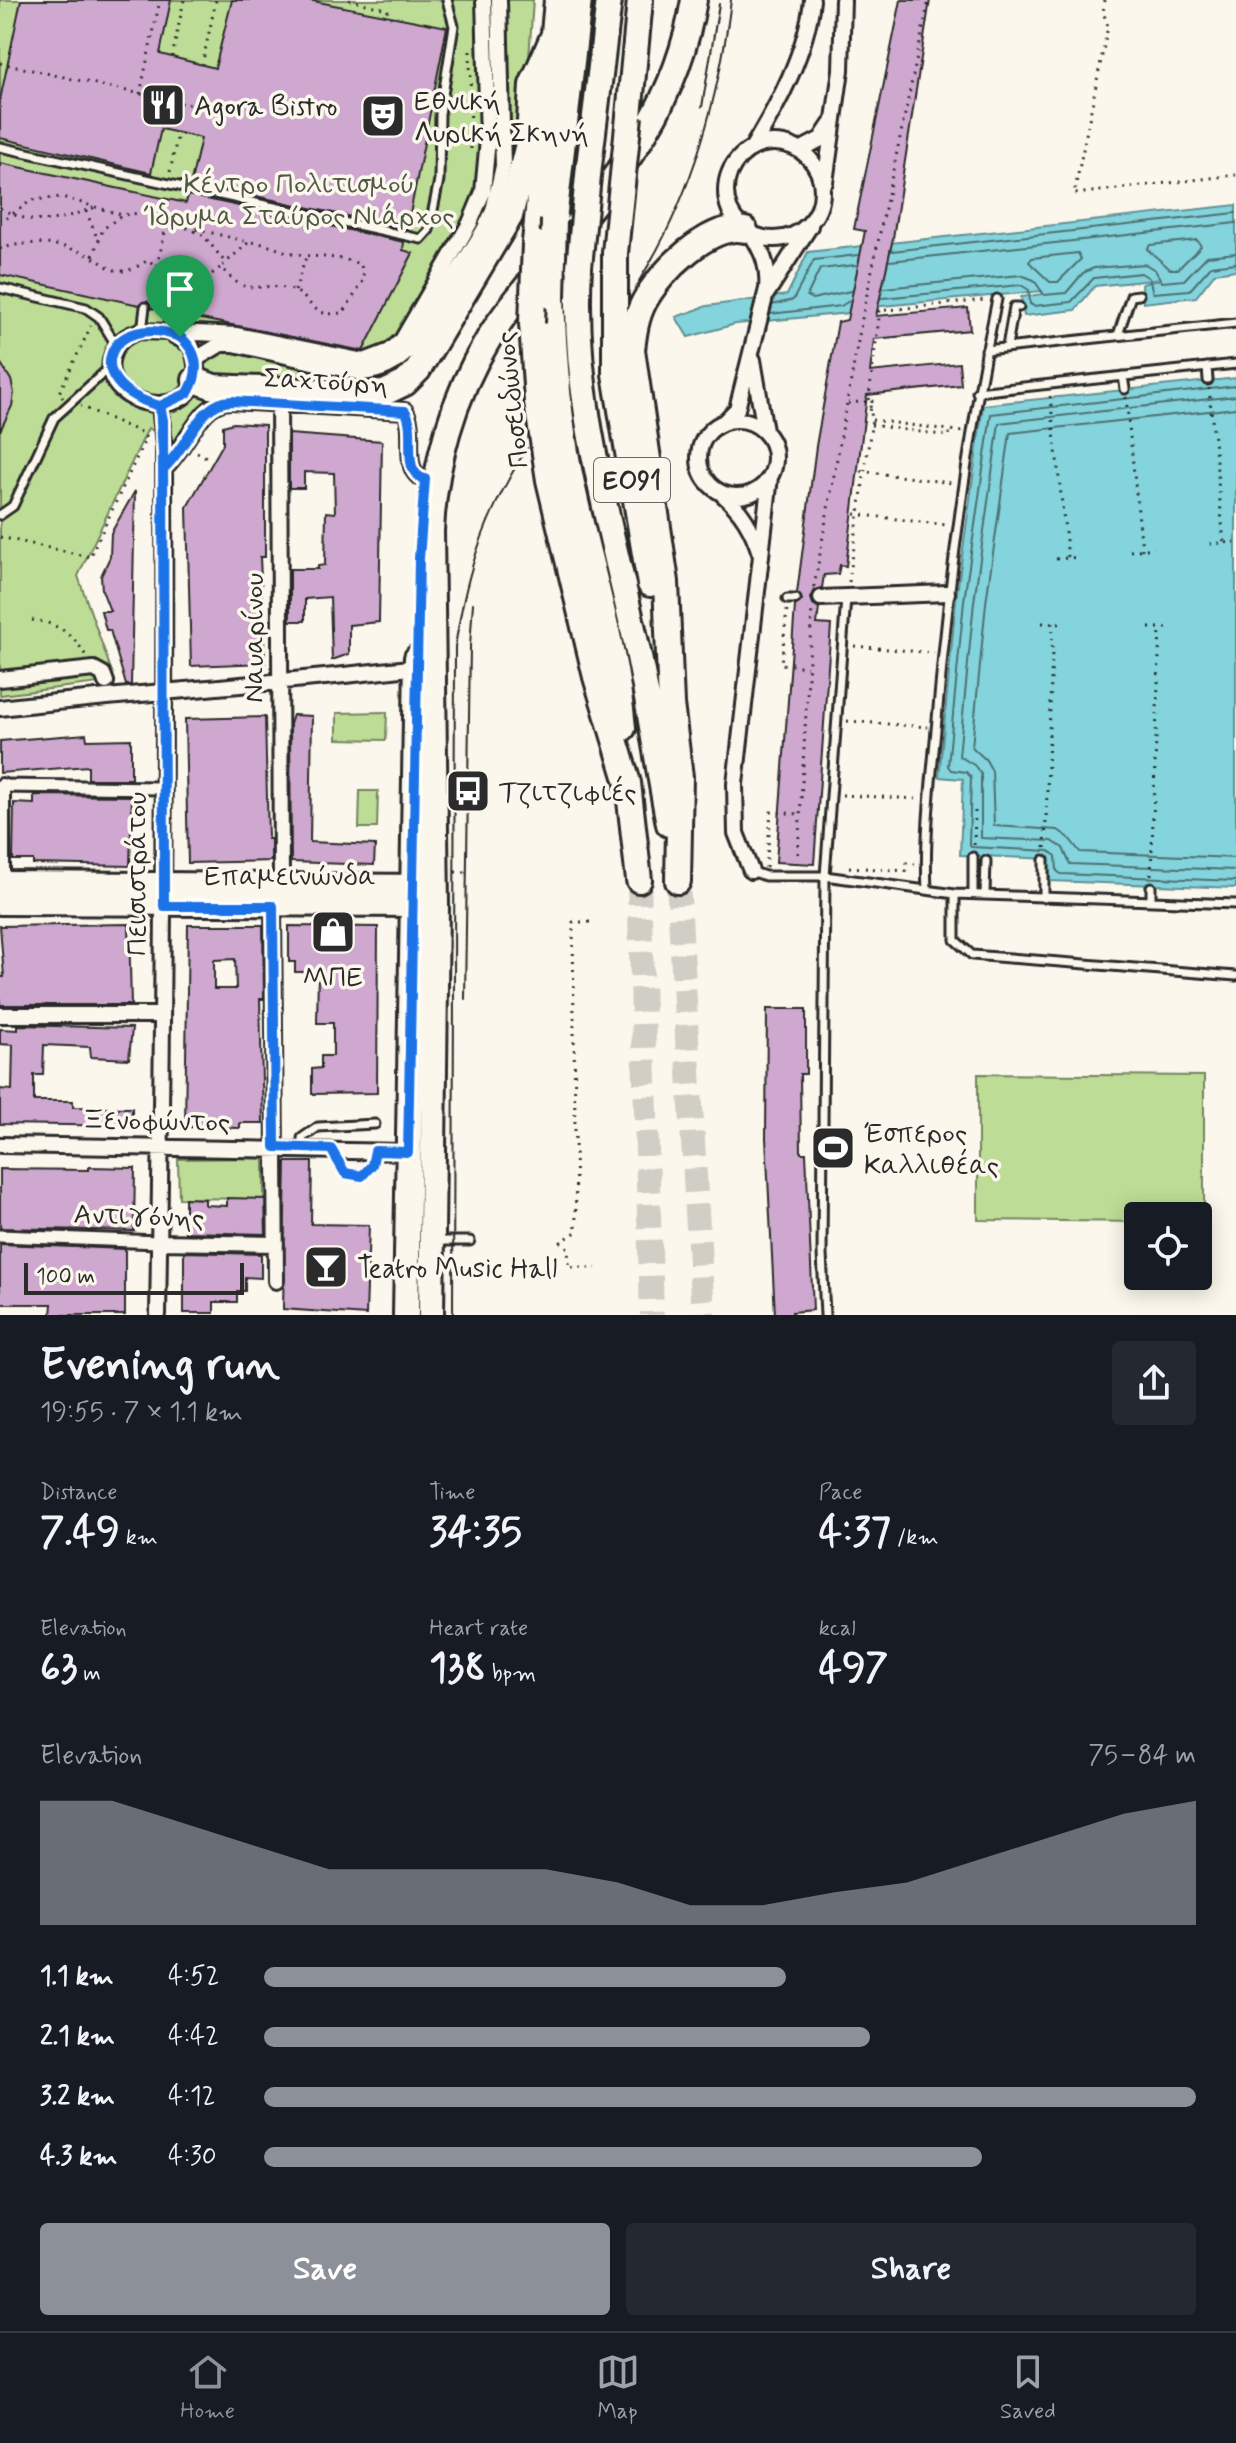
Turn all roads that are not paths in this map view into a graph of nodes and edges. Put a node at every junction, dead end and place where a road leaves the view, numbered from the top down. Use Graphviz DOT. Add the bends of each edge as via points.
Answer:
graph roads {
  1 [pos="447,0"];
  2 [pos="484,0"];
  3 [pos="499,0"];
  4 [pos="557,0"];
  5 [pos="579,0"];
  6 [pos="609,0"];
  7 [pos="640,0"];
  8 [pos="678,0"];
  9 [pos="694,0"];
  10 [pos="812,0"];
  11 [pos="843,0"];
  12 [pos="555,32"];
  13 [pos="773,112"];
  14 [pos="833,121"];
  15 [pos="0,147"];
  16 [pos="793,147"];
  17 [pos="752,148"];
  18 [pos="822,200"];
  19 [pos="816,215"];
  20 [pos="749,232"];
  21 [pos="0,288"];
  22 [pos="1139,295"];
  23 [pos="765,296"];
  24 [pos="997,299"];
  25 [pos="145,307"];
  26 [pos="1019,307"];
  27 [pos="170,312"];
  28 [pos="1236,323"];
  29 [pos="142,331"];
  30 [pos="174,334"];
  31 [pos="1118,335"];
  32 [pos="116,345"];
  33 [pos="1007,346"];
  34 [pos="752,347"];
  35 [pos="986,350"];
  36 [pos="1236,364"];
  37 [pos="110,367"];
  38 [pos="1207,367"];
  39 [pos="195,369"];
  40 [pos="1123,376"];
  41 [pos="1208,380"];
  42 [pos="1049,384"];
  43 [pos="1125,389"];
  44 [pos="977,392"];
  45 [pos="1050,396"];
  46 [pos="279,397"];
  47 [pos="160,406"];
  48 [pos="724,421"];
  49 [pos="765,431"];
  50 [pos="164,468"];
  51 [pos="770,477"];
  52 [pos="425,479"];
  53 [pos="719,492"];
  54 [pos="0,515"];
  55 [pos="761,557"];
  56 [pos="947,593"];
  57 [pos="821,598"];
  58 [pos="846,598"];
  59 [pos="417,667"];
  60 [pos="0,679"];
  61 [pos="280,684"];
  62 [pos="109,689"];
  63 [pos="163,690"];
  64 [pos="671,704"];
  65 [pos="0,708"];
  66 [pos="628,783"];
  67 [pos="1,786"];
  68 [pos="162,788"];
  69 [pos="973,857"];
  70 [pos="1044,860"];
  71 [pos="986,861"];
  72 [pos="758,873"];
  73 [pos="825,876"];
  74 [pos="639,880"];
  75 [pos="439,886"];
  76 [pos="1151,887"];
  77 [pos="1,890"];
  78 [pos="927,890"];
  79 [pos="955,894"];
  80 [pos="973,894"];
  81 [pos="985,894"];
  82 [pos="164,896"];
  83 [pos="277,896"];
  84 [pos="1044,898"];
  85 [pos="1151,901"];
  86 [pos="1236,904"];
  87 [pos="1236,976"];
  88 [pos="0,1015"];
  89 [pos="162,1015"];
  90 [pos="421,1066"];
  91 [pos="375,1124"];
  92 [pos="0,1145"];
  93 [pos="160,1146"];
  94 [pos="275,1147"];
  95 [pos="302,1148"];
  96 [pos="331,1149"];
  97 [pos="375,1151"];
  98 [pos="408,1152"];
  99 [pos="0,1236"];
  100 [pos="470,1241"];
  101 [pos="159,1242"];
  102 [pos="276,1244"];
  103 [pos="432,1245"];
  104 [pos="407,1249"];
  105 [pos="276,1281"];
  106 [pos="158,1315"];
  107 [pos="406,1315"];
  108 [pos="431,1315"];
  109 [pos="825,1315"];
  1 -- 15 [label="lane" via="454,26 440,114 439,180 425,236 413,239"];
  2 -- 30 [label="street" via="488,139 483,192 402,340 364,361 237,335"];
  3 -- 39 [label="street" via="499,190 484,230 409,350 379,371 361,373 221,344"];
  4 -- 12 [label="main road, Ποσειδώνος"];
  5 -- 66 [label="main road, bridge" via="554,220 552,297 564,440 618,672"];
  6 -- 64 [label="main road, bridge" via="579,267 578,344 587,429 635,638 678,875 680,777"];
  7 -- 64 [label="main road, ΕΟ91, bridge" via="615,253 613,337 620,411"];
  8 -- 52 [label="main road" via="661,74 631,131 491,311 462,358 437,417"];
  9 -- 75 [label="main road" via="679,67 660,109 625,164 489,337 444,444 431,531"];
  10 -- 13 [label="street"];
  11 -- 14 [label="street"];
  12 -- 46 [label="main road" via="532,85 529,140 510,216 418,370 384,393"];
  12 -- 66 [label="main road, Ποσειδώνος, bridge" via="535,243 532,323 537,402 551,493"];
  13 -- 16 [label="street" via="775,129"];
  13 -- 17 [label="street"];
  14 -- 16 [label="street" via="821,139"];
  14 -- 18 [label="street"];
  16 -- 17 [label="street" via="774,142"];
  16 -- 18 [label="street" via="818,171"];
  17 -- 20 [label="street" via="732,167 727,180 728,208"];
  18 -- 19 [label="street"];
  19 -- 20 [label="street" via="795,235 781,239"];
  19 -- 23 [label="street"];
  20 -- 23 [label="street" via="768,270"];
  20 -- 64 [label="main road" via="718,232 674,265 645,299 633,337 632,368 666,582"];
  21 -- 32 [label="lane" via="86,308 99,317"];
  22 -- 31 [label="lane" via="1131,296"];
  23 -- 34 [label="street"];
  24 -- 35 [label="lane"];
  25 -- 29 [label="lane"];
  26 -- 33 [label="lane" via="1014,307"];
  27 -- 30 [label="lane"];
  28 -- 31 [label="lane"];
  29 -- 30 [label="street"];
  29 -- 32 [label="street"];
  30 -- 39 [label="street" via="191,345"];
  31 -- 33 [label="lane"];
  32 -- 37 [label="street"];
  33 -- 35 [label="lane"];
  34 -- 48 [label="street" via="737,409"];
  34 -- 49 [label="street"];
  35 -- 44 [label="lane"];
  36 -- 38 [label="lane"];
  37 -- 47 [label="street" via="121,390"];
  37 -- 54 [label="lane" via="54,418 13,506"];
  38 -- 40 [label="lane"];
  38 -- 41 [label="lane"];
  39 -- 46 [label="main road" via="214,387"];
  39 -- 47 [label="street" via="188,393"];
  40 -- 42 [label="lane"];
  40 -- 43 [label="lane"];
  42 -- 44 [label="lane"];
  42 -- 45 [label="lane"];
  44 -- 56 [label="lane"];
  46 -- 50 [label="street, Σαχτούρη" via="214,403"];
  46 -- 52 [label="street, Σαχτούρη" via="405,411 411,424 412,470"];
  46 -- 61 [label="street, Ναυαρίνου"];
  47 -- 50 [label="street, Πεισιστράτου"];
  48 -- 49 [label="street" via="746,420"];
  48 -- 53 [label="street" via="707,434 699,455 703,476"];
  49 -- 51 [label="street" via="776,453"];
  50 -- 63 [label="street, Πεισιστράτου"];
  51 -- 53 [label="street" via="753,493"];
  51 -- 55 [label="street"];
  52 -- 59 [label="main road"];
  53 -- 55 [label="street" via="739,508"];
  55 -- 72 [label="street" via="735,784 736,833"];
  56 -- 58 [label="street"];
  56 -- 78 [label="lane"];
  57 -- 58 [label="street"];
  58 -- 73 [label="lane"];
  59 -- 61 [label="street"];
  59 -- 75 [label="main road" via="413,857"];
  60 -- 62 [label="street" via="89,669 98,670"];
  61 -- 63 [label="street"];
  61 -- 83 [label="street, Ναυαρίνου"];
  62 -- 63 [label="street"];
  62 -- 65 [label="street"];
  63 -- 68 [label="street, Πεισιστράτου"];
  66 -- 74 [label="main road, Ποσειδώνος"];
  67 -- 68 [label="street"];
  67 -- 77 [label="street"];
  68 -- 82 [label="street, Πεισιστράτου"];
  69 -- 80 [label="lane"];
  70 -- 84 [label="lane"];
  71 -- 81 [label="lane"];
  72 -- 73 [label="lane"];
  73 -- 78 [label="lane"];
  73 -- 109 [label="lane"];
  75 -- 83 [label="main road, Επαμεινώνδα"];
  75 -- 90 [label="main road"];
  76 -- 85 [label="lane"];
  77 -- 82 [label="main road, Επαμεινώνδα"];
  78 -- 79 [label="lane"];
  79 -- 80 [label="lane"];
  79 -- 87 [label="lane" via="955,940 972,955"];
  80 -- 81 [label="lane"];
  81 -- 84 [label="lane"];
  82 -- 83 [label="main road, Επαμεινώνδα"];
  82 -- 89 [label="street, Πεισιστράτου"];
  83 -- 94 [label="street, Ναυαρίνου"];
  84 -- 85 [label="lane"];
  85 -- 86 [label="lane"];
  88 -- 89 [label="street"];
  89 -- 93 [label="street, Πεισιστράτου"];
  90 -- 98 [label="main road"];
  90 -- 103 [label="main road"];
  91 -- 95 [label="lane" via="310,1129"];
  92 -- 93 [label="street, Ξενοφώντος"];
  93 -- 94 [label="street, Ξενοφώντος"];
  93 -- 101 [label="street, Πεισιστράτου"];
  94 -- 95 [label="street, Ξενοφώντος"];
  94 -- 102 [label="street, Ναυαρίνου"];
  95 -- 96 [label="street, Ξενοφώντος"];
  96 -- 97 [label="street, Ξενοφώντος"];
  96 -- 97 [label="lane" via="340,1167 353,1176 367,1172"];
  97 -- 98 [label="street, Ξενοφώντος"];
  98 -- 104 [label="main road"];
  99 -- 101 [label="street, Αντιγόνης"];
  100 -- 103 [label="lane"];
  101 -- 102 [label="street, Αντιγόνης"];
  101 -- 106 [label="street, Πεισιστράτου"];
  102 -- 105 [label="street, Ναυαρίνου"];
  103 -- 104 [label="main road"];
  103 -- 108 [label="main road"];
  104 -- 107 [label="main road"];
}
